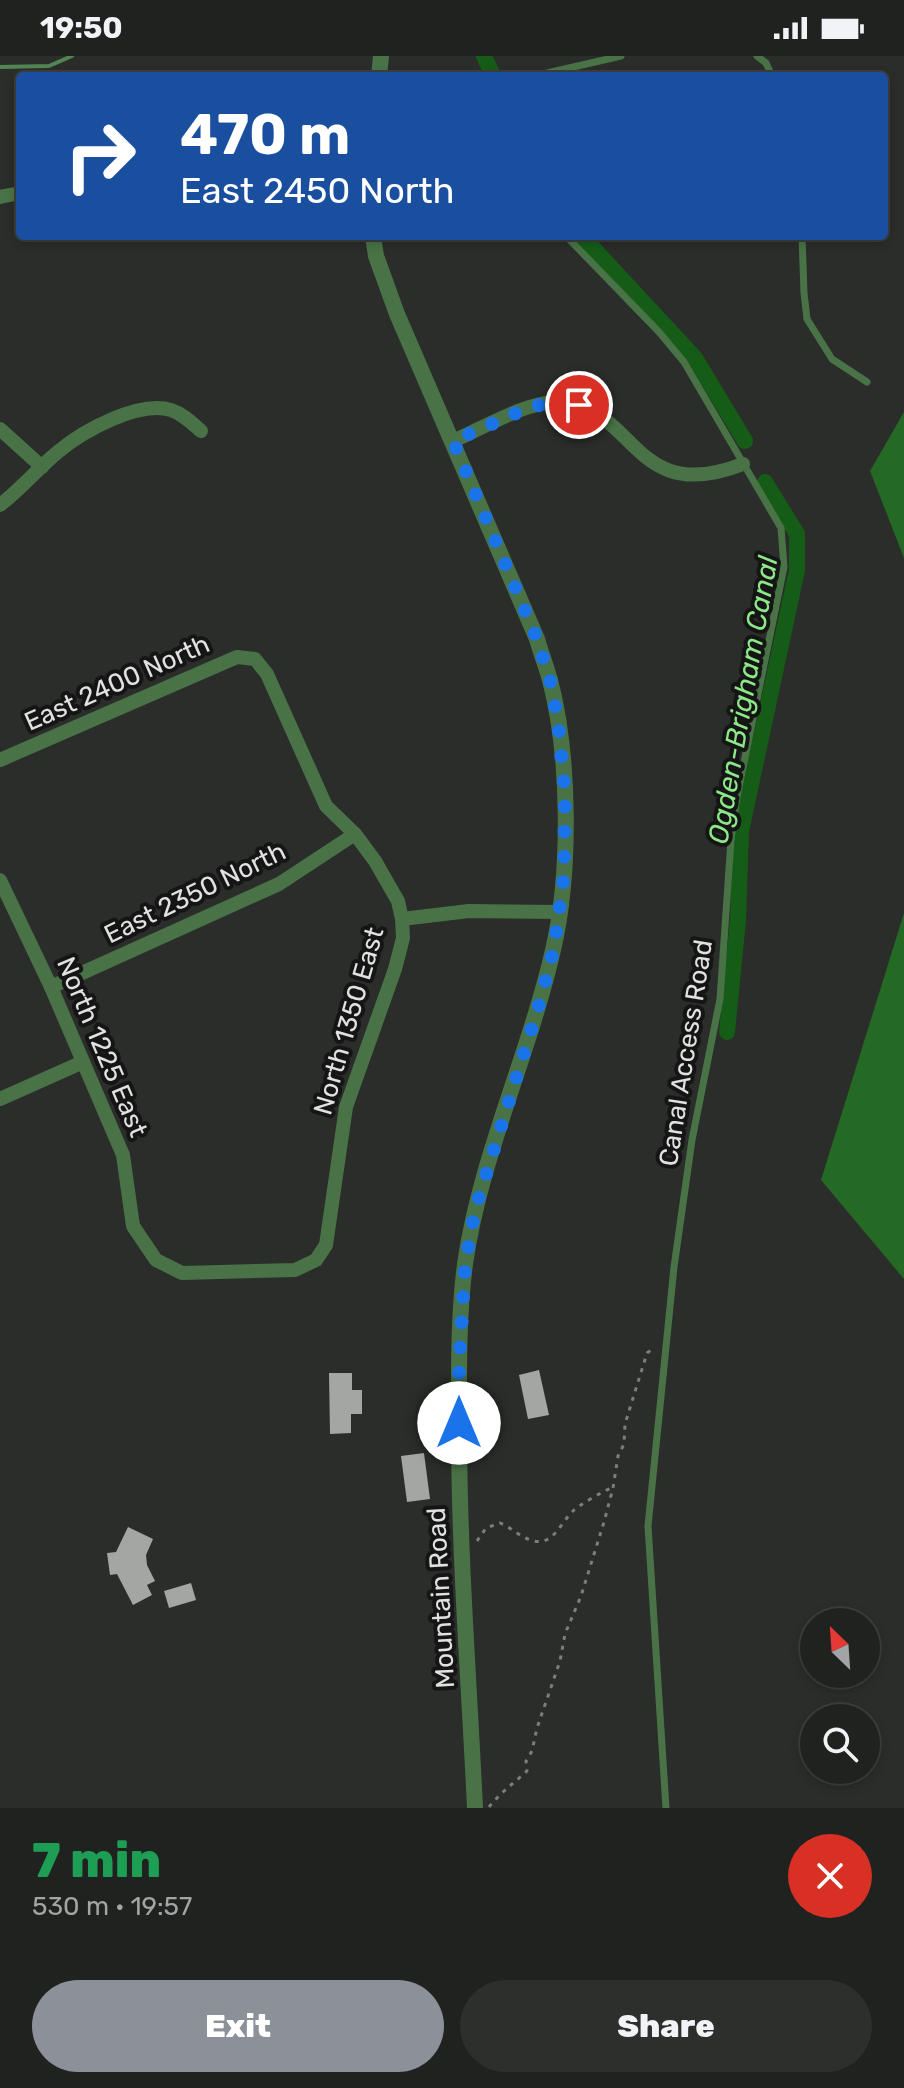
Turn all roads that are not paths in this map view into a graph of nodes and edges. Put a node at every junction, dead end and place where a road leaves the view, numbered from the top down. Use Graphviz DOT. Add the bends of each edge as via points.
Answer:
graph roads {
  1 [pos="621,56"];
  2 [pos="757,56"];
  3 [pos="551,72"];
  4 [pos="770,72"];
  5 [pos="374,240"];
  6 [pos="570,240"];
  7 [pos="802,240"];
  8 [pos="867,382"];
  9 [pos="0,429"];
  10 [pos="201,431"];
  11 [pos="453,441"];
  12 [pos="743,464"];
  13 [pos="42,467"];
  14 [pos="0,505"];
  15 [pos="255,659"];
  16 [pos="0,760"];
  17 [pos="355,834"];
  18 [pos="0,880"];
  19 [pos="559,912"];
  20 [pos="402,919"];
  21 [pos="51,987"];
  22 [pos="83,1062"];
  23 [pos="0,1099"];
  24 [pos="316,1260"];
  25 [pos="475,1808"];
  26 [pos="666,1808"];
  1 -- 3 [label="lane"];
  2 -- 4 [label="lane"];
  5 -- 11 [label="street, Mountain Road" via="388,291"];
  6 -- 12 [label="lane, Canal Access Road" via="684,362"];
  7 -- 8 [label="lane" via="807,319 832,359"];
  9 -- 13 [label="street"];
  10 -- 13 [label="street" via="169,409 151,408 95,428"];
  11 -- 12 [label="street" via="530,407 555,402 594,412 668,471 703,474"];
  11 -- 19 [label="street, Mountain Road" via="550,680 565,794"];
  12 -- 26 [label="lane, Canal Access Road" via="781,528 784,567 737,797 720,999 674,1267 648,1526"];
  13 -- 14 [label="street"];
  15 -- 16 [label="street, East 2400 North" via="237,657"];
  15 -- 17 [label="street, North 1350 East" via="267,674 326,806"];
  17 -- 20 [label="street, North 1350 East" via="388,882"];
  17 -- 21 [label="street, East 2350 North" via="279,884"];
  18 -- 21 [label="street, North 1225 East"];
  19 -- 20 [label="street" via="469,911"];
  19 -- 25 [label="street, Mountain Road" via="539,1005 475,1210 465,1265 459,1481"];
  20 -- 24 [label="street, North 1350 East" via="395,969 346,1107 326,1245"];
  21 -- 22 [label="street, North 1225 East"];
  22 -- 23 [label="street"];
  22 -- 24 [label="street, North 1225 East" via="123,1155 133,1226 156,1260 182,1273 295,1270"];
}
